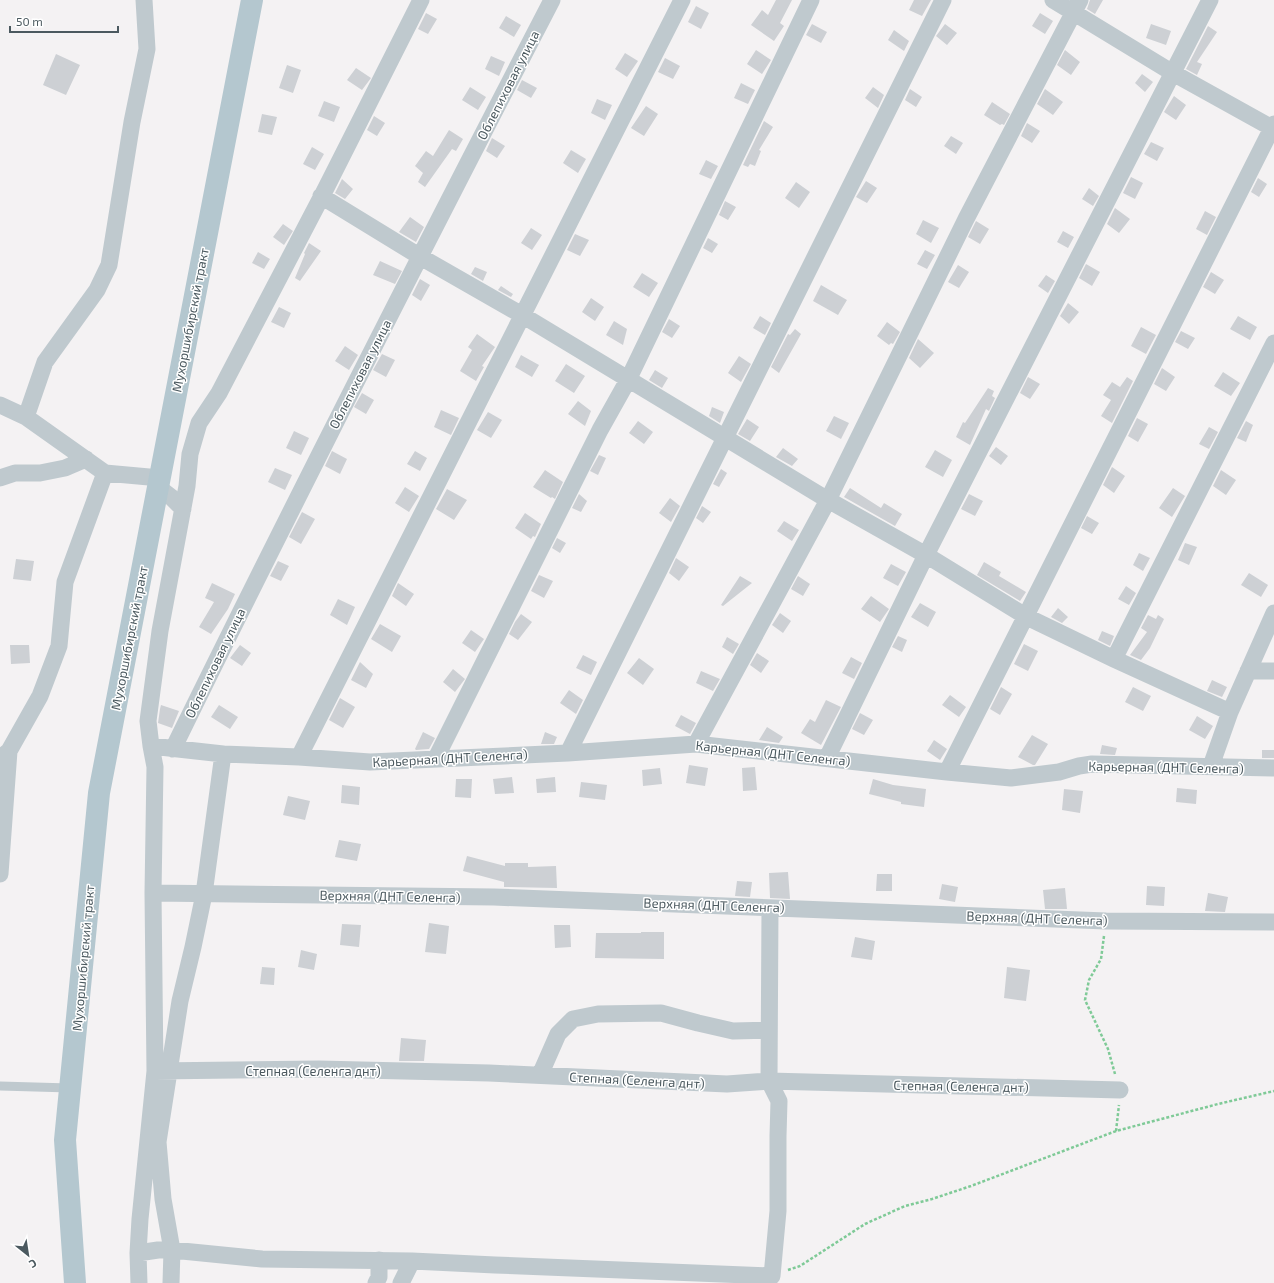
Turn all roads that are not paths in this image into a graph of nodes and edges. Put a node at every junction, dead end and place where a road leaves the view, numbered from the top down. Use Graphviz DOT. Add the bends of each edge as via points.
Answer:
graph roads {
  1 [pos="144,0"];
  2 [pos="252,0"];
  3 [pos="421,0"];
  4 [pos="552,0"];
  5 [pos="682,0"];
  6 [pos="811,0"];
  7 [pos="943,0"];
  8 [pos="1053,0"];
  9 [pos="1210,0"];
  10 [pos="1077,7"];
  11 [pos="1173,73"];
  12 [pos="1273,127"];
  13 [pos="321,196"];
  14 [pos="419,256"];
  15 [pos="522,315"];
  16 [pos="1274,343"];
  17 [pos="628,380"];
  18 [pos="0,405"];
  19 [pos="26,417"];
  20 [pos="725,438"];
  21 [pos="86,459"];
  22 [pos="105,473"];
  23 [pos="0,478"];
  24 [pos="159,482"];
  25 [pos="828,500"];
  26 [pos="183,510"];
  27 [pos="926,555"];
  28 [pos="1274,613"];
  29 [pos="1027,617"];
  30 [pos="1114,659"];
  31 [pos="1248,670"];
  32 [pos="1274,671"];
  33 [pos="1230,712"];
  34 [pos="696,744"];
  35 [pos="151,746"];
  36 [pos="173,749"];
  37 [pos="568,753"];
  38 [pos="4,754"];
  39 [pos="223,754"];
  40 [pos="299,757"];
  41 [pos="436,758"];
  42 [pos="827,758"];
  43 [pos="1211,766"];
  44 [pos="1274,768"];
  45 [pos="947,772"];
  46 [pos="0,874"];
  47 [pos="153,893"];
  48 [pos="204,894"];
  49 [pos="770,908"];
  50 [pos="1274,922"];
  51 [pos="769,1030"];
  52 [pos="161,1071"];
  53 [pos="540,1075"];
  54 [pos="769,1081"];
  55 [pos="0,1086"];
  56 [pos="70,1088"];
  57 [pos="1120,1090"];
  58 [pos="172,1250"];
  59 [pos="138,1253"];
  60 [pos="379,1260"];
  61 [pos="412,1261"];
  62 [pos="75,1283"];
  63 [pos="139,1283"];
  64 [pos="171,1283"];
  65 [pos="376,1283"];
  66 [pos="401,1283"];
  1 -- 19 [label="street" via="146,50 109,265 97,290 45,362"];
  2 -- 24 [label="main road, Мухоршибирский тракт"];
  3 -- 13 [label="street"];
  4 -- 14 [label="street, Облепиховая улица"];
  5 -- 15 [label="street"];
  6 -- 17 [label="street"];
  7 -- 20 [label="street"];
  8 -- 10 [label="street"];
  9 -- 11 [label="street"];
  10 -- 11 [label="street"];
  10 -- 25 [label="street" via="966,219"];
  11 -- 12 [label="street"];
  11 -- 27 [label="street"];
  12 -- 29 [label="street"];
  13 -- 14 [label="street"];
  13 -- 26 [label="street" via="219,393 199,423 190,454"];
  14 -- 15 [label="street"];
  14 -- 36 [label="street, Облепиховая улица"];
  15 -- 17 [label="street"];
  15 -- 40 [label="street"];
  16 -- 30 [label="street"];
  17 -- 20 [label="street"];
  17 -- 41 [label="street" via="600,430"];
  18 -- 19 [label="street"];
  19 -- 21 [label="street"];
  20 -- 25 [label="street"];
  20 -- 37 [label="street"];
  21 -- 22 [label="street"];
  21 -- 23 [label="street" via="65,468 40,473 15,473"];
  22 -- 24 [label="street"];
  22 -- 38 [label="street" via="65,582 59,646 40,696"];
  24 -- 26 [label="street"];
  24 -- 56 [label="main road, Мухоршибирский тракт" via="99,793"];
  25 -- 27 [label="street"];
  25 -- 34 [label="street"];
  26 -- 35 [label="street" via="152,686 148,721"];
  27 -- 29 [label="street"];
  27 -- 42 [label="street"];
  28 -- 31 [label="street"];
  29 -- 30 [label="street"];
  29 -- 45 [label="street"];
  30 -- 33 [label="street"];
  31 -- 32 [label="street"];
  31 -- 33 [label="street"];
  33 -- 43 [label="street"];
  34 -- 37 [label="street, Карьерная (ДНТ Селенга)"];
  34 -- 42 [label="street, Карьерная (ДНТ Селенга)"];
  35 -- 36 [label="street, Карьерная (ДНТ Селенга)"];
  35 -- 47 [label="street" via="155,767"];
  36 -- 39 [label="street, Карьерная (ДНТ Селенга)"];
  37 -- 41 [label="street, Карьерная (ДНТ Селенга)"];
  38 -- 46 [label="street"];
  39 -- 40 [label="street, Карьерная (ДНТ Селенга)"];
  39 -- 48 [label="street"];
  40 -- 41 [label="street, Карьерная (ДНТ Селенга)" via="370,762"];
  42 -- 45 [label="street, Карьерная (ДНТ Селенга)"];
  43 -- 44 [label="street, Карьерная (ДНТ Селенга)"];
  43 -- 45 [label="street, Карьерная (ДНТ Селенга)" via="1092,764 1059,772 1011,778"];
  47 -- 48 [label="street, Верхняя (ДНТ Селенга)"];
  47 -- 52 [label="street"];
  48 -- 49 [label="street, Верхняя (ДНТ Селенга)" via="494,897"];
  48 -- 52 [label="street" via="194,947"];
  49 -- 50 [label="street, Верхняя (ДНТ Селенга)" via="1106,921"];
  49 -- 51 [label="street"];
  51 -- 53 [label="street" via="733,1031 661,1013 592,1015 573,1019 558,1034"];
  51 -- 54 [label="street"];
  52 -- 53 [label="street, Степная (Селенга днт)" via="319,1069"];
  52 -- 58 [label="street" via="158,1142 163,1199"];
  52 -- 59 [label="street"];
  53 -- 54 [label="street, Степная (Селенга днт)" via="727,1084"];
  54 -- 57 [label="street, Степная (Селенга днт)"];
  54 -- 61 [label="street" via="780,1101 778,1211 772,1276"];
  55 -- 56 [label="lane"];
  56 -- 62 [label="main road, Мухоршибирский тракт" via="65,1140"];
  58 -- 59 [label="street"];
  58 -- 60 [label="street" via="262,1259"];
  58 -- 64 [label="street"];
  59 -- 63 [label="street"];
  60 -- 61 [label="street"];
  60 -- 65 [label="street" via="379,1277"];
  61 -- 66 [label="street"];
}
